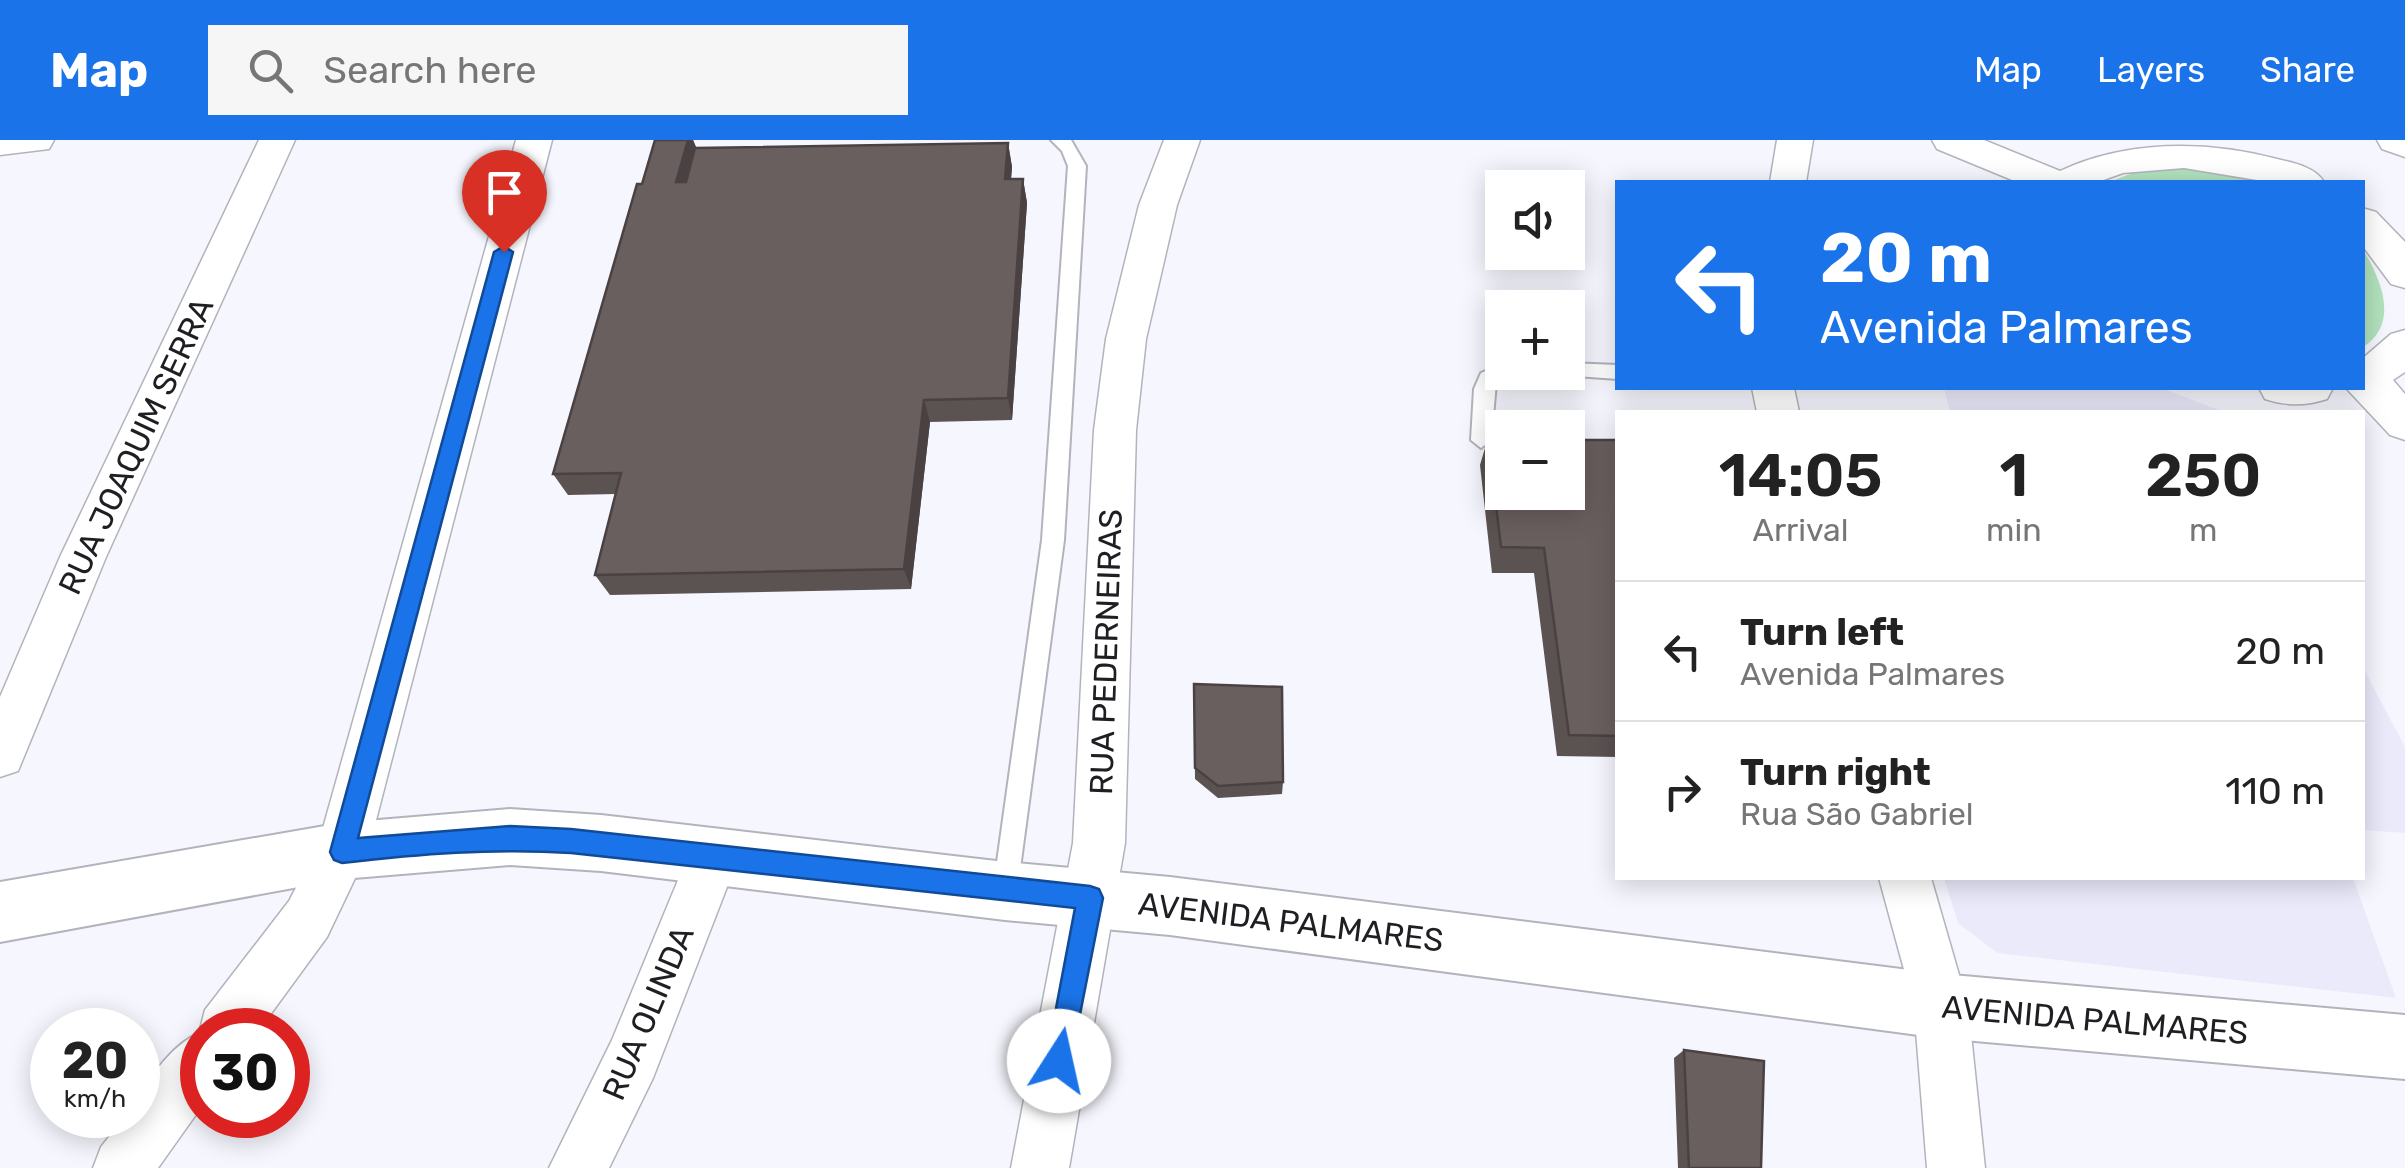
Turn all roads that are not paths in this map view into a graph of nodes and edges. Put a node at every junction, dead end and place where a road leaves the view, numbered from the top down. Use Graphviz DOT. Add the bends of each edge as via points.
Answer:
graph roads {
  1 [pos="36,140"];
  2 [pos="277,140"];
  3 [pos="534,140"];
  4 [pos="1060,140"];
  5 [pos="1182,140"];
  6 [pos="1795,140"];
  7 [pos="1950,140"];
  8 [pos="2396,140"];
  9 [pos="0,143"];
  10 [pos="2126,146"];
  11 [pos="2405,146"];
  12 [pos="2284,164"];
  13 [pos="1788,180"];
  14 [pos="2045,180"];
  15 [pos="2072,180"];
  16 [pos="2365,224"];
  17 [pos="2405,274"];
  18 [pos="2405,346"];
  19 [pos="1585,371"];
  20 [pos="1615,372"];
  21 [pos="2365,377"];
  22 [pos="2365,379"];
  23 [pos="1485,386"];
  24 [pos="2405,422"];
  25 [pos="1482,440"];
  26 [pos="0,755"];
  27 [pos="342,852"];
  28 [pos="713,856"];
  29 [pos="1906,880"];
  30 [pos="1004,891"];
  31 [pos="1090,898"];
  32 [pos="0,912"];
  33 [pos="1940,1006"];
  34 [pos="241,1008"];
  35 [pos="2405,1048"];
  36 [pos="180,1090"];
  37 [pos="122,1168"];
  38 [pos="578,1168"];
  39 [pos="1040,1168"];
  40 [pos="1956,1168"];
  1 -- 9 [label="street"];
  2 -- 26 [label="street, RUA JOAQUIM SERRA" via="83,557"];
  3 -- 27 [label="street"];
  4 -- 30 [label="lane" via="1077,166 1053,540"];
  5 -- 31 [label="street, RUA PEDERNEIRAS" via="1153,222 1126,339 1115,430 1099,842"];
  6 -- 13 [label="street"];
  7 -- 14 [label="street"];
  8 -- 11 [label="street"];
  10 -- 12 [label="street" via="2198,149"];
  10 -- 15 [label="street"];
  16 -- 17 [label="street"];
  18 -- 21 [label="street"];
  19 -- 20 [label="lane"];
  22 -- 24 [label="street"];
  23 -- 25 [label="lane"];
  27 -- 28 [label="street, AVENIDA PALMARES" via="510,838"];
  27 -- 32 [label="street, AVENIDA PALMARES"];
  27 -- 34 [label="street" via="308,919"];
  28 -- 30 [label="street, AVENIDA PALMARES"];
  28 -- 38 [label="street, RUA OLINDA" via="634,1058"];
  29 -- 33 [label="street"];
  30 -- 31 [label="street, AVENIDA PALMARES"];
  31 -- 33 [label="street, AVENIDA PALMARES"];
  31 -- 39 [label="street, RUA PEDERNEIRAS"];
  33 -- 35 [label="street, AVENIDA PALMARES"];
  33 -- 40 [label="street"];
  36 -- 37 [label="street"];
}
